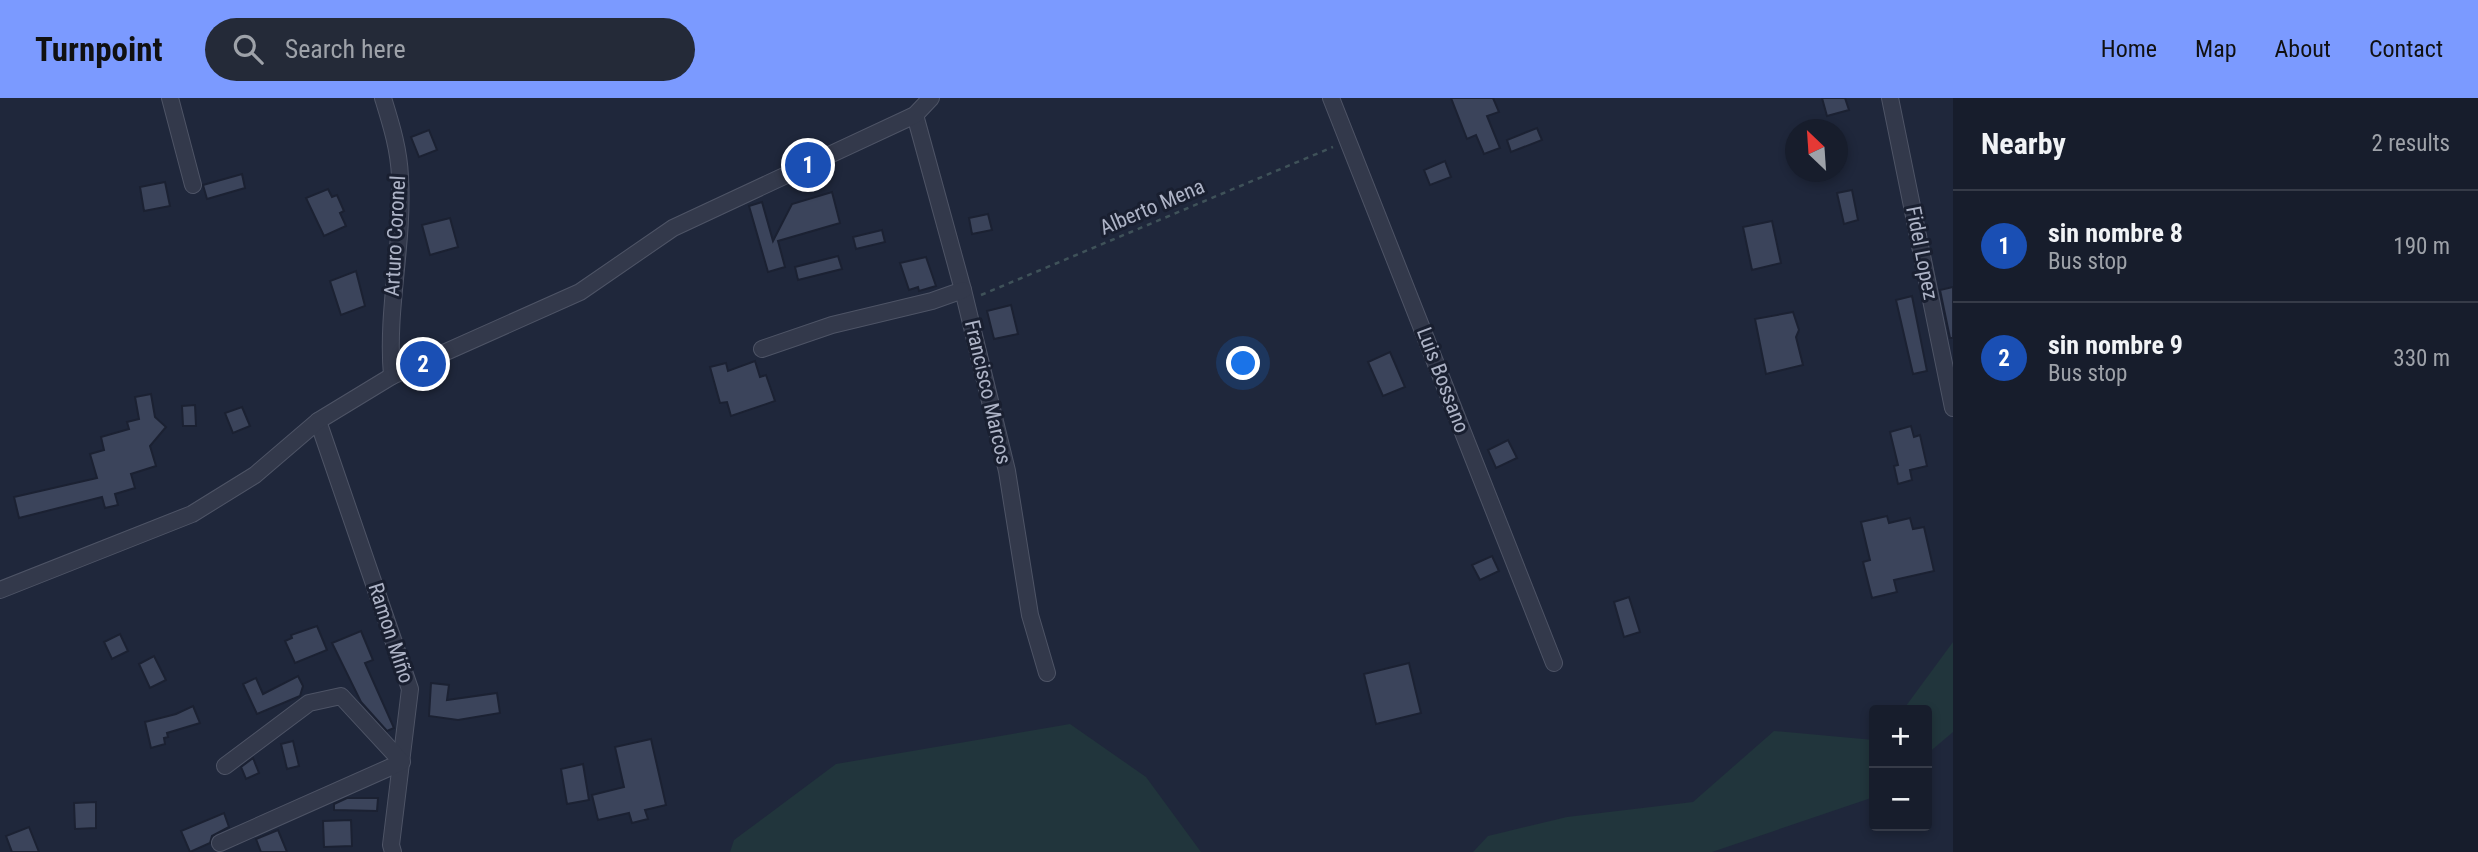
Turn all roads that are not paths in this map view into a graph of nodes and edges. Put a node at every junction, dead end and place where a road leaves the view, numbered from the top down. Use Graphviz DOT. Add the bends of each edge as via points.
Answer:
graph roads {
  1 [pos="170,98"];
  2 [pos="383,98"];
  3 [pos="931,98"];
  4 [pos="1331,98"];
  5 [pos="1890,98"];
  6 [pos="915,115"];
  7 [pos="192,185"];
  8 [pos="965,296"];
  9 [pos="762,349"];
  10 [pos="392,376"];
  11 [pos="1953,408"];
  12 [pos="318,421"];
  13 [pos="0,590"];
  14 [pos="1554,663"];
  15 [pos="1047,673"];
  16 [pos="401,762"];
  17 [pos="225,766"];
  18 [pos="220,843"];
  19 [pos="393,852"];
  1 -- 7 [label="street"];
  2 -- 10 [label="street, Arturo Coronel" via="400,175 388,340"];
  3 -- 6 [label="street"];
  4 -- 14 [label="street, Luis Bossano"];
  5 -- 11 [label="street, Fidel Lopez"];
  6 -- 8 [label="street, Francisco Marcos"];
  6 -- 10 [label="street" via="673,228 580,292"];
  8 -- 9 [label="street" via="832,325"];
  8 -- 15 [label="street, Francisco Marcos" via="1007,471 1030,615"];
  10 -- 12 [label="street"];
  12 -- 13 [label="street" via="255,475 192,514"];
  12 -- 16 [label="street, Ramon Miño" via="410,689"];
  16 -- 17 [label="street" via="341,696 309,703"];
  16 -- 18 [label="street"];
  16 -- 19 [label="street, Ramon Miño"];
}
